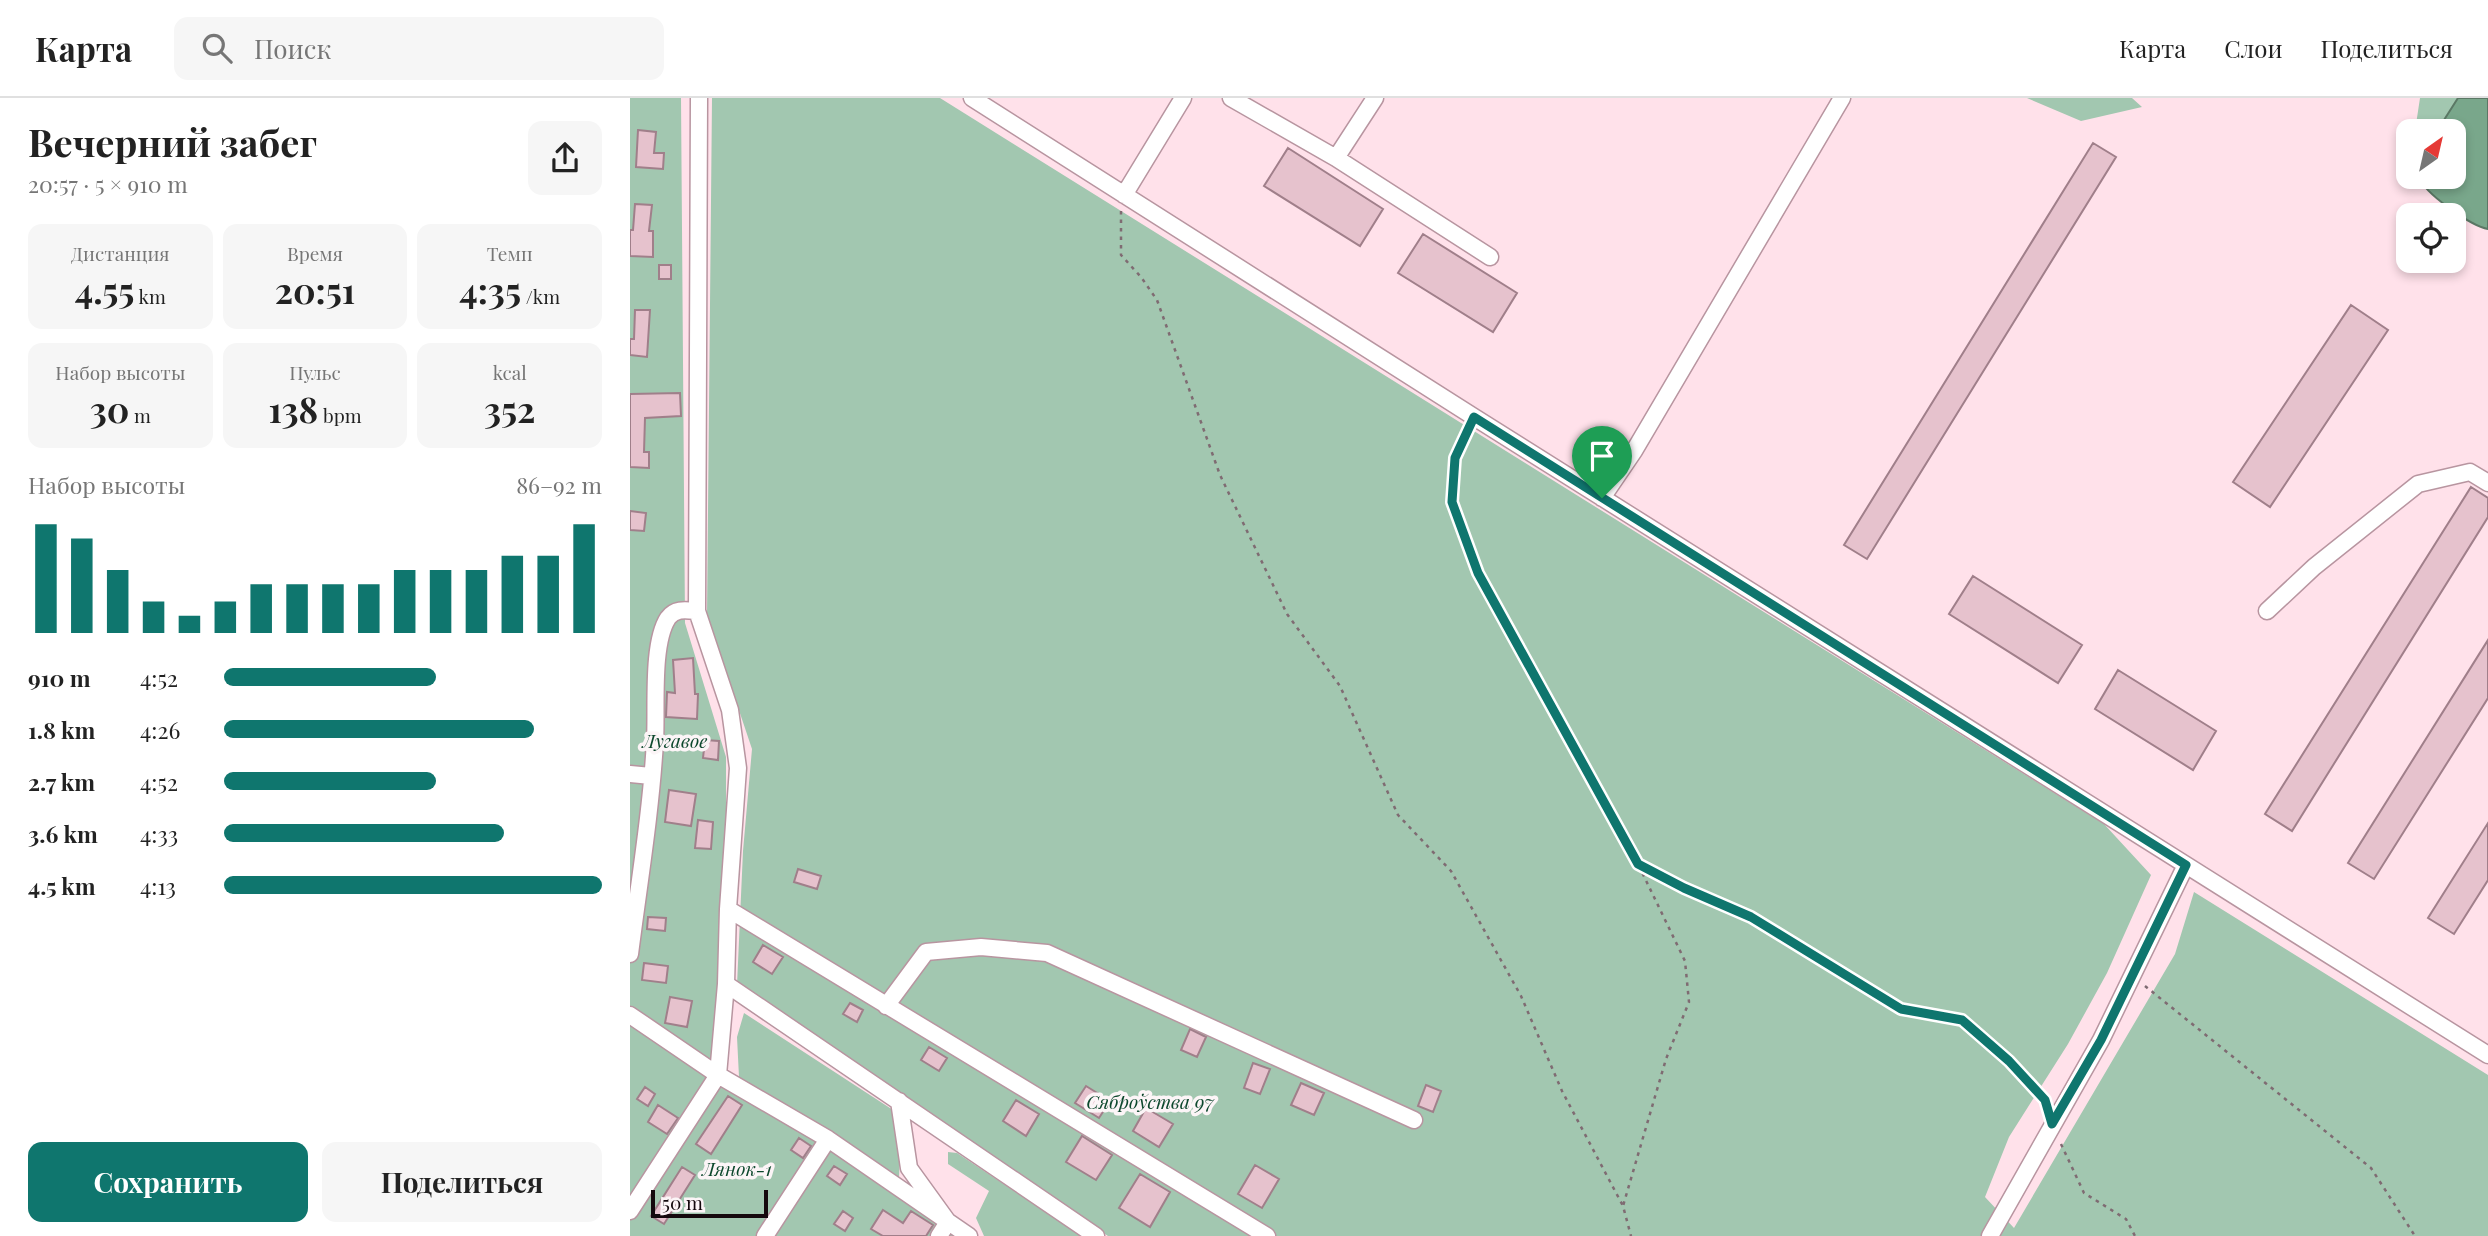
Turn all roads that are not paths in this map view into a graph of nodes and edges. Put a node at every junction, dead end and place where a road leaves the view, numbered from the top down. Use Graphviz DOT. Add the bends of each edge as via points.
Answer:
graph roads {
  1 [pos="699,98"];
  2 [pos="972,98"];
  3 [pos="1183,98"];
  4 [pos="1231,98"];
  5 [pos="1375,98"];
  6 [pos="1842,98"];
  7 [pos="1336,158"];
  8 [pos="1124,195"];
  9 [pos="1490,257"];
  10 [pos="2488,483"];
  11 [pos="1602,498"];
  12 [pos="697,611"];
  13 [pos="2267,611"];
  14 [pos="630,774"];
  15 [pos="651,776"];
  16 [pos="2186,865"];
  17 [pos="728,909"];
  18 [pos="630,954"];
  19 [pos="726,984"];
  20 [pos="886,1006"];
  21 [pos="630,1015"];
  22 [pos="2488,1055"];
  23 [pos="718,1075"];
  24 [pos="899,1101"];
  25 [pos="1415,1120"];
  26 [pos="828,1139"];
  27 [pos="630,1211"];
  28 [pos="944,1229"];
  29 [pos="765,1236"];
  30 [pos="969,1236"];
  31 [pos="1096,1236"];
  32 [pos="1267,1236"];
  33 [pos="1990,1236"];
  1 -- 12 [label="street"];
  2 -- 8 [label="street"];
  3 -- 8 [label="street"];
  4 -- 7 [label="street"];
  5 -- 7 [label="street"];
  6 -- 11 [label="street"];
  7 -- 9 [label="street"];
  8 -- 11 [label="street"];
  10 -- 13 [label="street" via="2470,472 2418,484"];
  11 -- 16 [label="street"];
  12 -- 15 [label="street" via="678,610 664,625 658,651"];
  12 -- 17 [label="street" via="730,710 738,768"];
  14 -- 15 [label="street"];
  15 -- 18 [label="street"];
  16 -- 22 [label="street"];
  16 -- 33 [label="street" via="2101,1040"];
  17 -- 19 [label="street"];
  17 -- 20 [label="street"];
  19 -- 23 [label="street"];
  19 -- 24 [label="street"];
  20 -- 25 [label="street" via="926,951 981,947 1047,953"];
  20 -- 32 [label="street"];
  21 -- 23 [label="street"];
  23 -- 26 [label="street"];
  23 -- 27 [label="street"];
  24 -- 28 [label="street" via="909,1168"];
  24 -- 31 [label="street"];
  26 -- 28 [label="street"];
  26 -- 29 [label="street"];
  28 -- 30 [label="street"];
}
